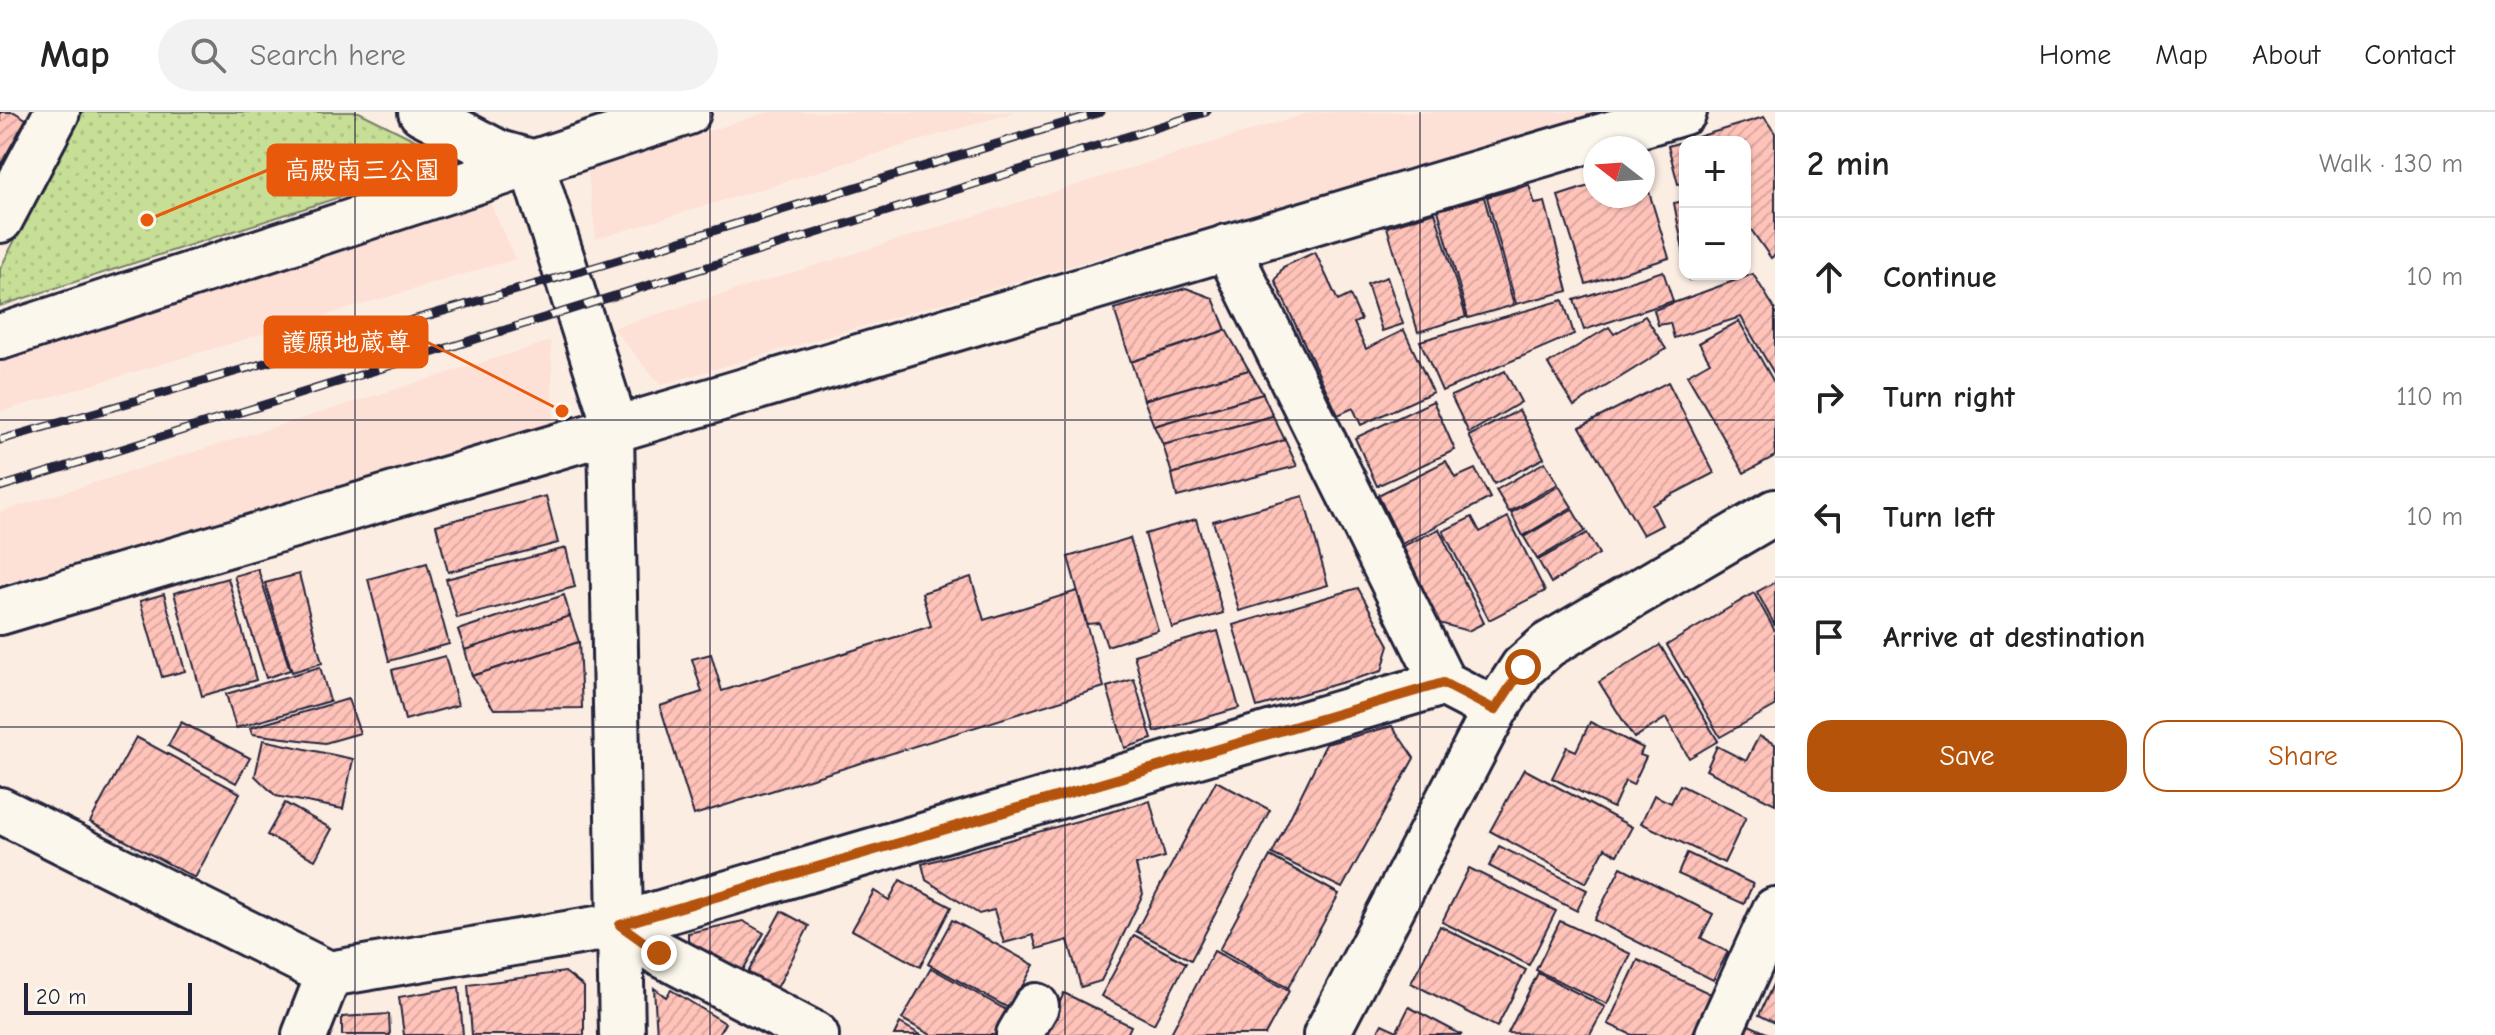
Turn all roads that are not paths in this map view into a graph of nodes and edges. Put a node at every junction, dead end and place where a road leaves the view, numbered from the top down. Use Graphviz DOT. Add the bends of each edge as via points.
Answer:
graph roads {
  1 [pos="57,112"];
  2 [pos="421,112"];
  3 [pos="687,112"];
  4 [pos="1684,112"];
  5 [pos="531,162"];
  6 [pos="0,220"];
  7 [pos="1227,247"];
  8 [pos="0,337"];
  9 [pos="611,430"];
  10 [pos="1775,512"];
  11 [pos="0,612"];
  12 [pos="1443,683"];
  13 [pos="1495,710"];
  14 [pos="0,810"];
  15 [pos="1775,910"];
  16 [pos="620,925"];
  17 [pos="329,974"];
  18 [pos="305,1035"];
  19 [pos="622,1035"];
  20 [pos="816,1035"];
  21 [pos="1326,1035"];
  22 [pos="1718,1035"];
  1 -- 6 [label="street"];
  2 -- 5 [label="street" via="499,153"];
  3 -- 5 [label="street"];
  4 -- 7 [label="street"];
  5 -- 8 [label="street"];
  5 -- 9 [label="street" via="610,410"];
  7 -- 9 [label="street"];
  7 -- 12 [label="street"];
  9 -- 11 [label="street"];
  9 -- 16 [label="street"];
  10 -- 13 [label="street" via="1548,645 1523,667"];
  12 -- 13 [label="street"];
  12 -- 16 [label="street"];
  13 -- 21 [label="street"];
  14 -- 17 [label="street"];
  15 -- 22 [label="street"];
  16 -- 17 [label="street"];
  16 -- 19 [label="street"];
  16 -- 20 [label="street" via="659,953"];
  17 -- 18 [label="street"];
}
